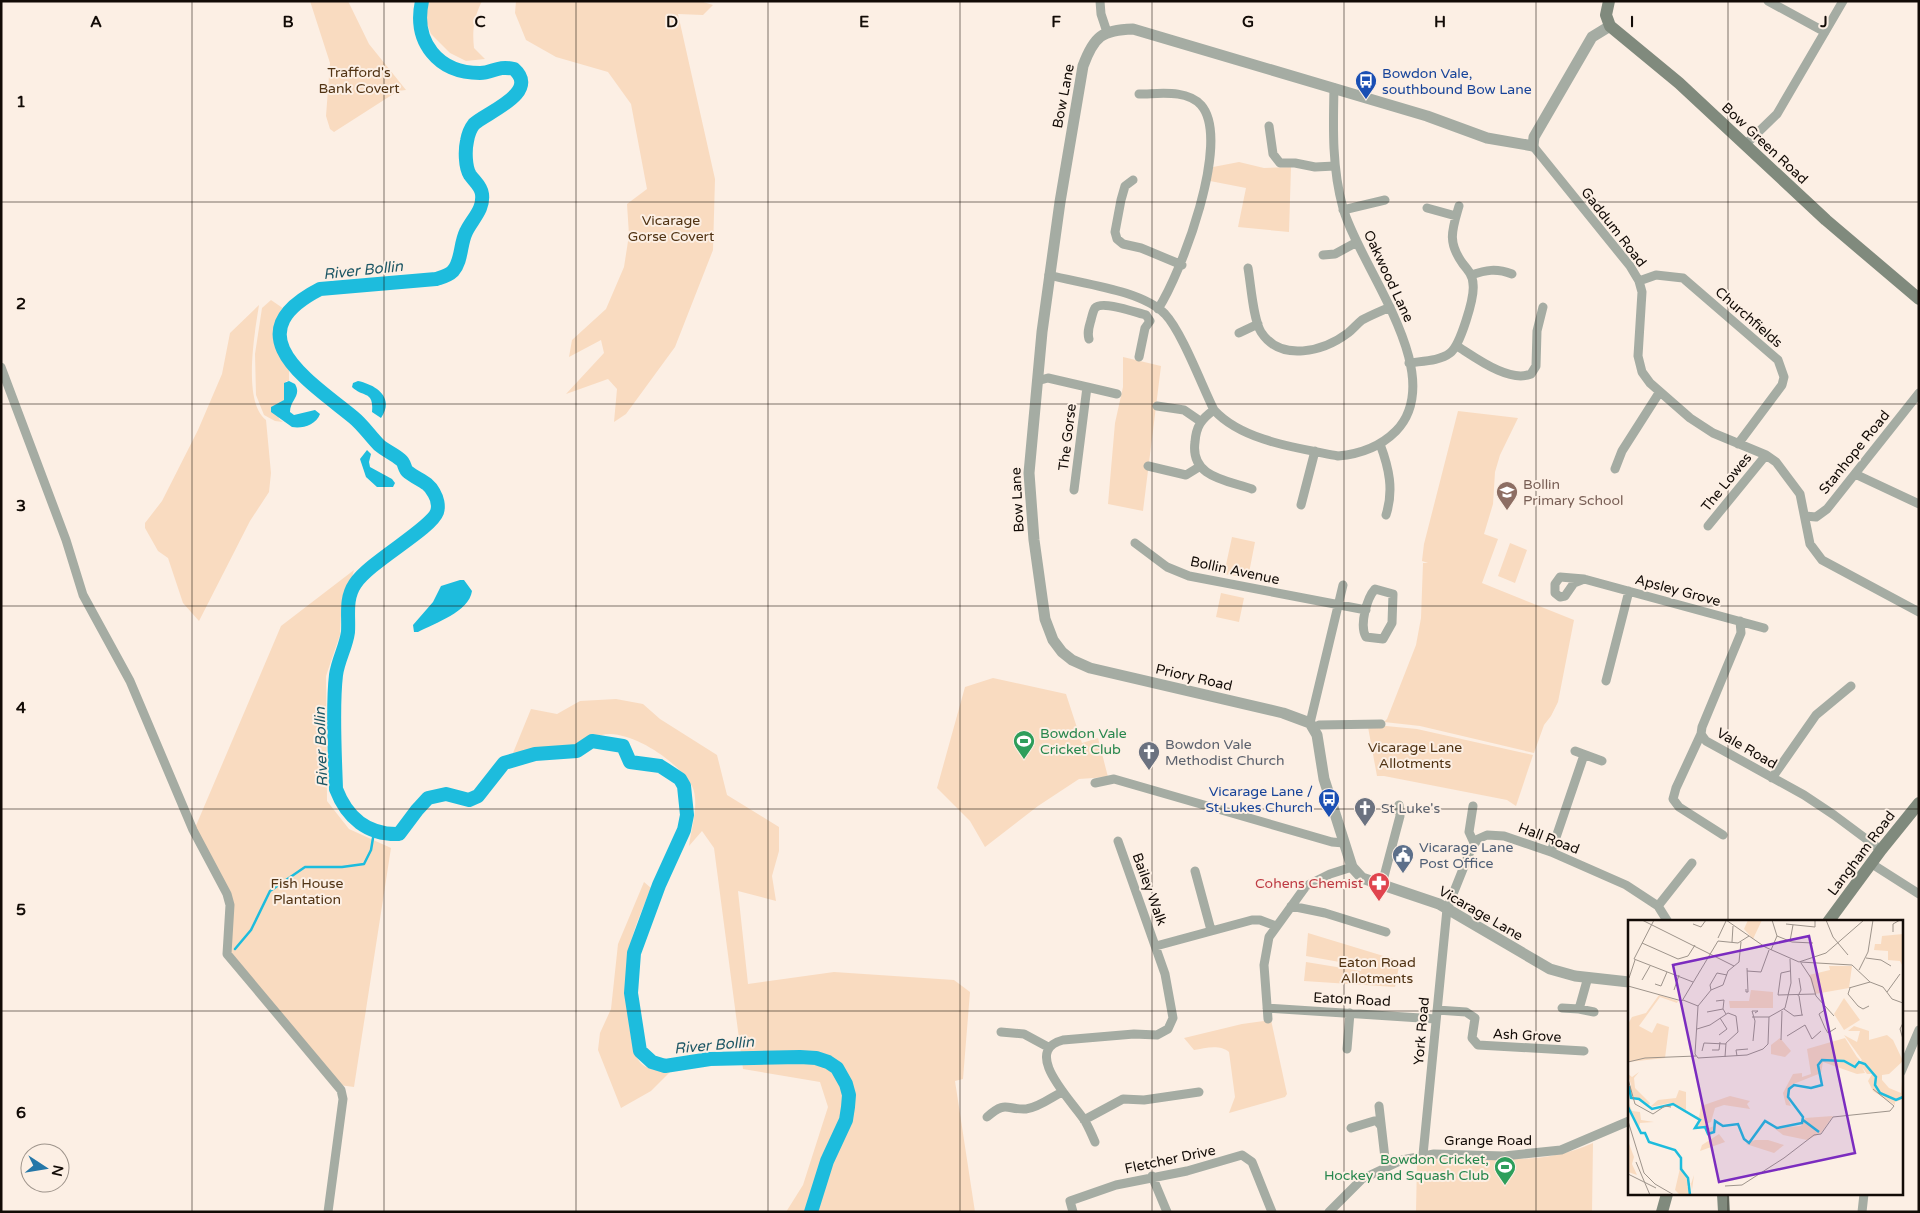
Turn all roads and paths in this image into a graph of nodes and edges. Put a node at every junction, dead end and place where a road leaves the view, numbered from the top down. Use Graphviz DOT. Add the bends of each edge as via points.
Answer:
graph roads {
  1 [pos="1100,1"];
  2 [pos="1609,1"];
  3 [pos="1768,1"];
  4 [pos="1843,1"];
  5 [pos="1610,26"];
  6 [pos="1107,32"];
  7 [pos="1825,32"];
  8 [pos="1334,88"];
  9 [pos="1139,94"];
  10 [pos="1270,126"];
  11 [pos="1746,145"];
  12 [pos="1532,146"];
  13 [pos="1335,166"];
  14 [pos="1133,180"];
  15 [pos="1385,200"];
  16 [pos="1459,206"];
  17 [pos="1427,208"];
  18 [pos="1343,210"];
  19 [pos="1456,216"];
  20 [pos="1357,242"];
  21 [pos="1323,255"];
  22 [pos="1182,265"];
  23 [pos="1248,268"];
  24 [pos="1512,274"];
  25 [pos="1049,275"];
  26 [pos="1471,275"];
  27 [pos="1638,281"];
  28 [pos="1120,293"];
  29 [pos="1919,299"];
  30 [pos="1117,307"];
  31 [pos="1390,307"];
  32 [pos="1543,307"];
  33 [pos="1158,309"];
  34 [pos="1258,324"];
  35 [pos="1240,333"];
  36 [pos="1089,339"];
  37 [pos="1457,346"];
  38 [pos="1139,357"];
  39 [pos="1409,363"];
  40 [pos="1,367"];
  41 [pos="1038,381"];
  42 [pos="1087,387"];
  43 [pos="1659,393"];
  44 [pos="1919,393"];
  45 [pos="1117,394"];
  46 [pos="1157,406"];
  47 [pos="1214,410"];
  48 [pos="1200,421"];
  49 [pos="1380,444"];
  50 [pos="1738,444"];
  51 [pos="1315,451"];
  52 [pos="1766,455"];
  53 [pos="1148,466"];
  54 [pos="1199,467"];
  55 [pos="1614,469"];
  56 [pos="1856,474"];
  57 [pos="1252,489"];
  58 [pos="1074,490"];
  59 [pos="1919,504"];
  60 [pos="1301,505"];
  61 [pos="1386,515"];
  62 [pos="1805,516"];
  63 [pos="1708,526"];
  64 [pos="1135,543"];
  65 [pos="1584,579"];
  66 [pos="1343,585"];
  67 [pos="1629,591"];
  68 [pos="1338,605"];
  69 [pos="1366,610"];
  70 [pos="1919,612"];
  71 [pos="1740,622"];
  72 [pos="1764,628"];
  73 [pos="1072,660"];
  74 [pos="1606,681"];
  75 [pos="1851,686"];
  76 [pos="1380,724"];
  77 [pos="1312,726"];
  78 [pos="1702,734"];
  79 [pos="1575,751"];
  80 [pos="1584,755"];
  81 [pos="1602,761"];
  82 [pos="1772,778"];
  83 [pos="1095,783"];
  84 [pos="1919,803"];
  85 [pos="1399,806"];
  86 [pos="1473,806"];
  87 [pos="1723,835"];
  88 [pos="1118,841"];
  89 [pos="1344,843"];
  90 [pos="1474,843"];
  91 [pos="1880,850"];
  92 [pos="1551,852"];
  93 [pos="1692,863"];
  94 [pos="1872,864"];
  95 [pos="1352,867"];
  96 [pos="1195,871"];
  97 [pos="1382,884"];
  98 [pos="1919,894"];
  99 [pos="1291,906"];
  100 [pos="1658,906"];
  101 [pos="1448,909"];
  102 [pos="1667,920"];
  103 [pos="1830,920"];
  104 [pos="1276,926"];
  105 [pos="1211,930"];
  106 [pos="1386,932"];
  107 [pos="1156,946"];
  108 [pos="1588,977"];
  109 [pos="1628,982"];
  110 [pos="1267,1008"];
  111 [pos="1562,1008"];
  112 [pos="1579,1009"];
  113 [pos="1594,1012"];
  114 [pos="1350,1013"];
  115 [pos="1436,1015"];
  116 [pos="1268,1019"];
  117 [pos="1919,1030"];
  118 [pos="1001,1032"];
  119 [pos="1916,1044"];
  120 [pos="1048,1047"];
  121 [pos="1347,1049"];
  122 [pos="1584,1051"];
  123 [pos="1902,1070"];
  124 [pos="1062,1092"];
  125 [pos="1199,1092"];
  126 [pos="1379,1106"];
  127 [pos="987,1117"];
  128 [pos="1084,1120"];
  129 [pos="1628,1121"];
  130 [pos="1381,1126"];
  131 [pos="1351,1128"];
  132 [pos="1095,1142"];
  133 [pos="1423,1155"];
  134 [pos="1386,1167"];
  135 [pos="1152,1176"];
  136 [pos="1666,1196"];
  137 [pos="1723,1196"];
  138 [pos="1864,1196"];
  139 [pos="328,1212"];
  140 [pos="1072,1212"];
  141 [pos="1167,1212"];
  142 [pos="1272,1212"];
  143 [pos="1329,1212"];
  144 [pos="1662,1212"];
  145 [pos="1724,1212"];
  146 [pos="1862,1212"];
  1 -- 6 [label="street"];
  2 -- 5 [label="main road" via="1606,15"];
  3 -- 7 [label="street"];
  4 -- 7 [label="street"];
  5 -- 11 [label="main road, Bow Green Road"];
  5 -- 12 [label="street" via="1600,29 1592,37 1534,137"];
  6 -- 8 [label="street" via="1133,29"];
  6 -- 25 [label="street, Bow Lane" via="1097,38 1089,49 1083,66"];
  7 -- 11 [label="street" via="1776,114"];
  8 -- 12 [label="street" via="1487,138"];
  8 -- 13 [label="street, Oakwood Lane"];
  9 -- 22 [label="street" via="1175,93 1185,96 1202,106 1209,124 1207,170 1201,203"];
  10 -- 13 [label="street" via="1273,154 1280,163"];
  11 -- 29 [label="main road, Bow Green Road" via="1826,220"];
  12 -- 27 [label="street, Gaddum Road" via="1630,266"];
  13 -- 18 [label="street, Oakwood Lane"];
  14 -- 22 [label="street" via="1125,186 1121,200 1115,232 1117,239"];
  15 -- 18 [label="street"];
  16 -- 19 [label="street"];
  17 -- 19 [label="street"];
  18 -- 20 [label="street, Oakwood Lane"];
  19 -- 26 [label="street" via="1451,239"];
  20 -- 21 [label="street" via="1335,254"];
  20 -- 31 [label="street, Oakwood Lane"];
  22 -- 33 [label="street"];
  23 -- 34 [label="street"];
  24 -- 26 [label="street" via="1488,269"];
  25 -- 28 [label="street, Oakwood Lane"];
  25 -- 41 [label="street, Bow Lane"];
  26 -- 37 [label="street" via="1473,294"];
  27 -- 43 [label="street, Gaddum Road" via="1643,304 1638,356 1642,372"];
  27 -- 50 [label="street, Churchfields" via="1656,275 1683,278 1778,360 1784,377 1782,385"];
  28 -- 30 [label="street"];
  28 -- 33 [label="street, Oakwood Lane" via="1144,300"];
  30 -- 36 [label="street" via="1100,305 1095,308 1087,334"];
  30 -- 38 [label="street" via="1149,317"];
  31 -- 34 [label="street" via="1361,321 1334,342 1302,352 1274,346"];
  31 -- 39 [label="street, Oakwood Lane"];
  32 -- 37 [label="street" via="1537,331 1536,366 1531,374 1519,378"];
  33 -- 47 [label="street, Oakwood Lane" via="1174,326"];
  34 -- 35 [label="street"];
  37 -- 39 [label="street" via="1441,358"];
  39 -- 49 [label="street, Oakwood Lane" via="1413,387 1410,412"];
  40 -- 139 [label="street" via="66,540 83,595 130,681 193,830 227,894 230,906 227,954 341,1090 343,1099"];
  41 -- 42 [label="street, The Gorse" via="1048,378"];
  41 -- 73 [label="street, Bow Lane" via="1029,473 1034,540 1045,619 1053,640"];
  42 -- 45 [label="street, The Gorse"];
  42 -- 58 [label="street, The Gorse"];
  43 -- 50 [label="street, Gaddum Road" via="1690,418"];
  43 -- 55 [label="street"];
  44 -- 56 [label="street, Stanhope Road"];
  46 -- 48 [label="street" via="1184,410"];
  47 -- 48 [label="street"];
  47 -- 51 [label="street, Oakwood Lane" via="1242,432"];
  48 -- 54 [label="street" via="1193,453"];
  49 -- 51 [label="street, Oakwood Lane" via="1338,456"];
  49 -- 61 [label="street" via="1389,468 1391,488"];
  50 -- 52 [label="street, Gaddum Road"];
  51 -- 60 [label="street"];
  52 -- 62 [label="street, Gaddum Road" via="1794,484"];
  52 -- 63 [label="street, The Lowes"];
  53 -- 54 [label="street" via="1186,474"];
  54 -- 57 [label="street" via="1216,477"];
  56 -- 59 [label="street"];
  56 -- 62 [label="street, Stanhope Road" via="1827,509 1816,517"];
  62 -- 70 [label="street, Gaddum Road" via="1810,544 1822,560"];
  64 -- 68 [label="street, Bollin Avenue" via="1151,557 1178,572"];
  65 -- 67 [label="street, Apsley Grove"];
  66 -- 68 [label="street"];
  67 -- 71 [label="street, Apsley Grove"];
  67 -- 74 [label="street"];
  68 -- 69 [label="street, Bollin Avenue"];
  68 -- 77 [label="street"];
  69 -- 69 [label="street" via="1363,632 1366,637 1383,639 1393,617 1393,594 1375,589"];
  71 -- 72 [label="street, Apsley Grove"];
  71 -- 78 [label="street, Vale Road" via="1741,633 1702,727"];
  73 -- 77 [label="street, Priory Road" via="1090,668 1283,713"];
  75 -- 82 [label="street" via="1816,715"];
  76 -- 77 [label="street"];
  77 -- 89 [label="street" via="1322,753 1324,779"];
  78 -- 82 [label="street, Vale Road" via="1706,741"];
  78 -- 87 [label="street" via="1673,799 1679,807"];
  79 -- 80 [label="street"];
  80 -- 81 [label="street"];
  80 -- 92 [label="street"];
  82 -- 91 [label="street, Vale Road" via="1834,815"];
  83 -- 89 [label="street" via="1114,779"];
  84 -- 91 [label="main road, Langham Road"];
  85 -- 97 [label="street" via="1400,816"];
  86 -- 90 [label="street" via="1469,832"];
  88 -- 107 [label="street, Bailey Walk"];
  89 -- 95 [label="street"];
  90 -- 92 [label="street, Hall Road" via="1482,837 1495,835 1522,840"];
  90 -- 101 [label="street"];
  91 -- 94 [label="main road, Langham Road"];
  92 -- 100 [label="street, Hall Road" via="1626,885"];
  93 -- 100 [label="street"];
  94 -- 98 [label="street"];
  94 -- 103 [label="main road, Langham Road"];
  95 -- 97 [label="street, Vicarage Lane" via="1362,878"];
  95 -- 99 [label="street" via="1306,886"];
  96 -- 105 [label="street"];
  97 -- 101 [label="street, Vicarage Lane"];
  99 -- 104 [label="street"];
  99 -- 106 [label="street"];
  100 -- 102 [label="street, Hall Road"];
  101 -- 108 [label="street, Vicarage Lane" via="1550,970"];
  101 -- 115 [label="street, York Road"];
  104 -- 105 [label="street" via="1252,920"];
  104 -- 110 [label="street" via="1269,937 1264,958"];
  105 -- 107 [label="street"];
  107 -- 120 [label="street, Bailey Walk" via="1166,974 1174,1018 1165,1032 1063,1040"];
  108 -- 109 [label="street, Vicarage Lane"];
  108 -- 112 [label="street"];
  110 -- 114 [label="street, Eaton Road"];
  110 -- 116 [label="street"];
  111 -- 112 [label="street"];
  112 -- 113 [label="street"];
  114 -- 115 [label="street, Eaton Road"];
  114 -- 121 [label="street"];
  115 -- 122 [label="street, Ash Grove" via="1466,1012 1475,1018 1472,1038 1478,1045"];
  115 -- 133 [label="street, York Road"];
  117 -- 119 [label="street"];
  118 -- 120 [label="street" via="1024,1034"];
  119 -- 123 [label="street"];
  120 -- 124 [label="street" via="1050,1070"];
  124 -- 127 [label="street" via="1028,1109 998,1107"];
  124 -- 128 [label="street"];
  125 -- 128 [label="street" via="1144,1100 1122,1099"];
  126 -- 130 [label="street"];
  128 -- 132 [label="street"];
  129 -- 133 [label="street, Grange Road" via="1561,1150 1504,1156"];
  130 -- 131 [label="street" via="1374,1121"];
  130 -- 134 [label="street"];
  133 -- 134 [label="street, Grange Road"];
  134 -- 143 [label="street, Grange Road" via="1362,1179"];
  135 -- 140 [label="street, Fletcher Drive" via="1070,1201"];
  135 -- 141 [label="street"];
  135 -- 142 [label="street, Fletcher Drive" via="1188,1171 1242,1155 1252,1162"];
  136 -- 144 [label="main road"];
  137 -- 145 [label="main road"];
  138 -- 146 [label="street"];
}
